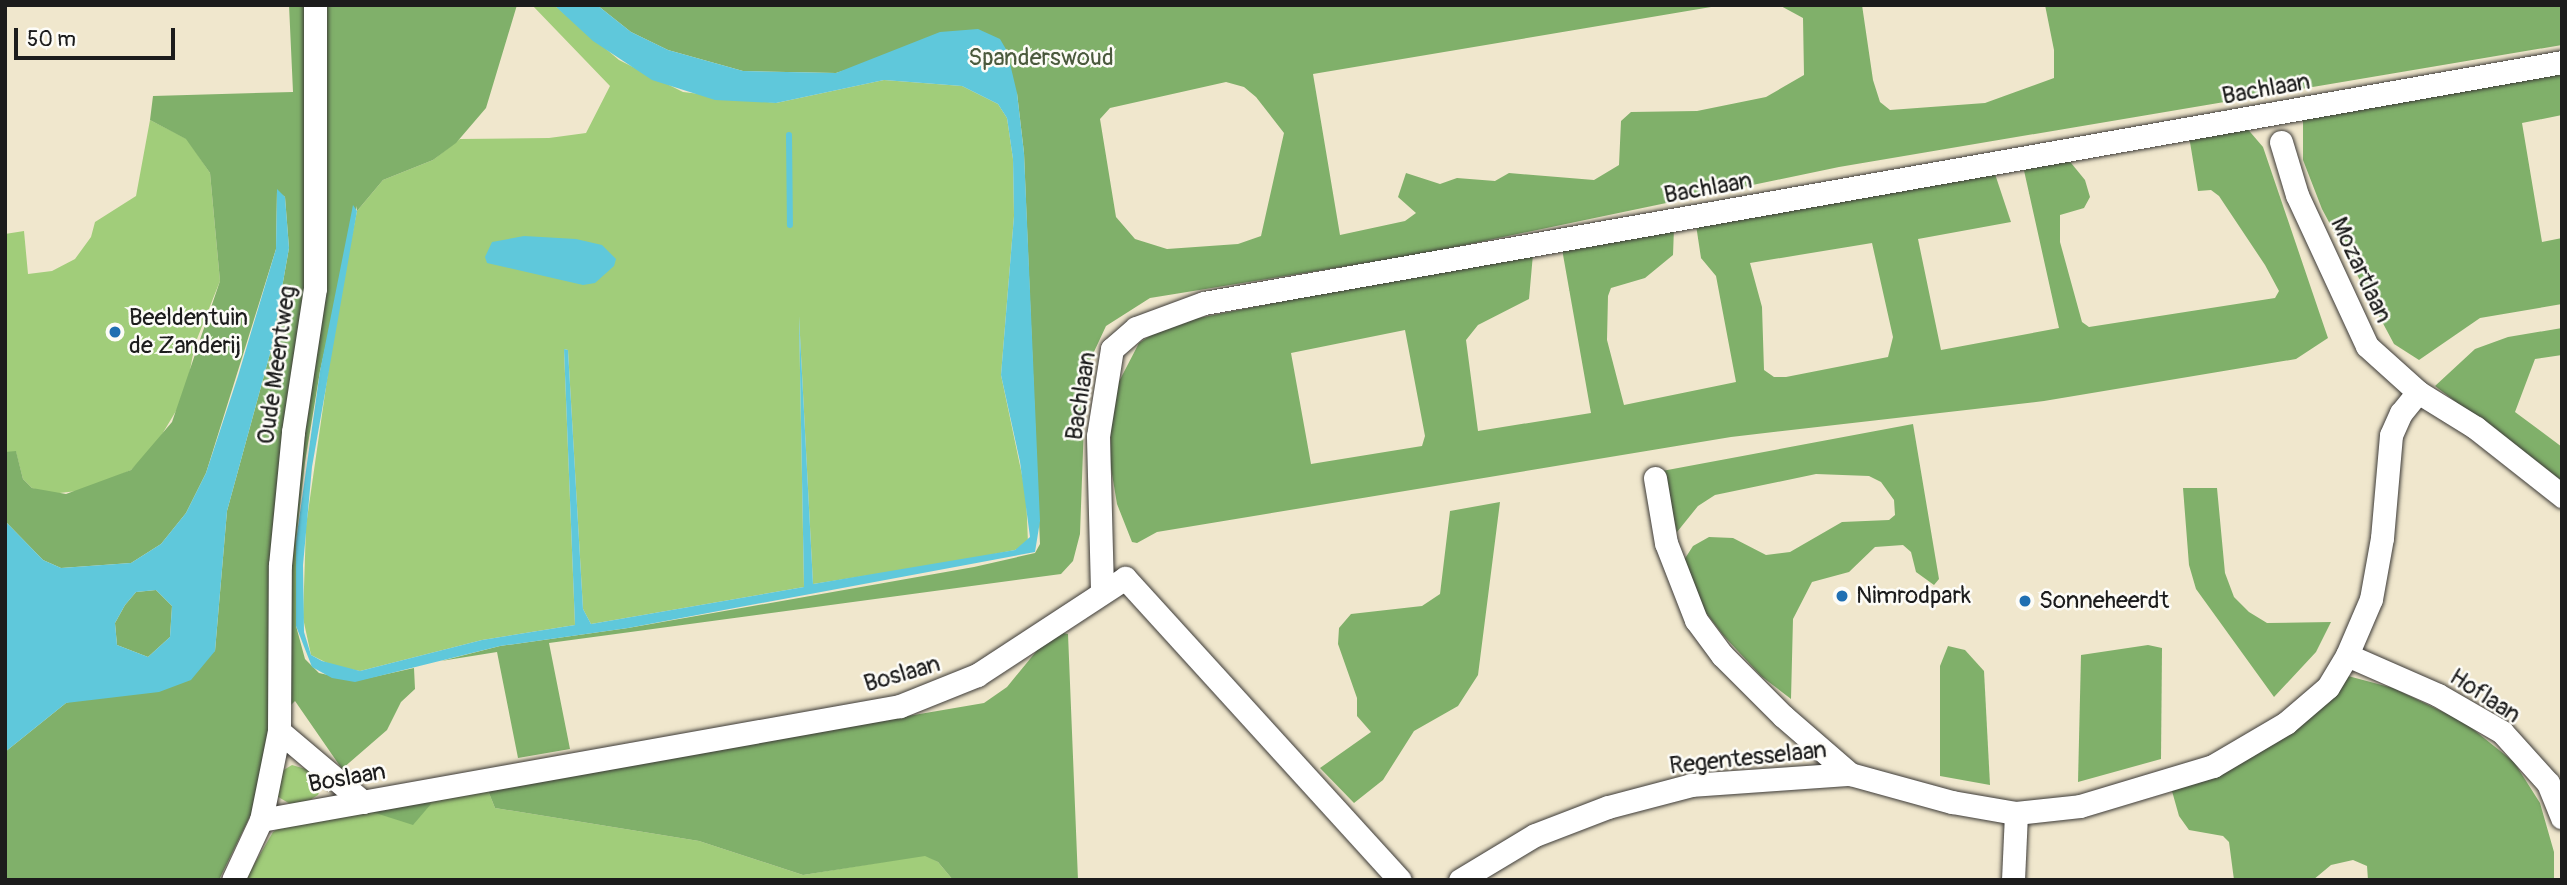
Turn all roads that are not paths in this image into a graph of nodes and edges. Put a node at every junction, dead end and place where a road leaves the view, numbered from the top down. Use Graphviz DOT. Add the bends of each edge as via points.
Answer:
graph roads {
  1 [pos="315,5"];
  2 [pos="2562,62"];
  3 [pos="2281,142"];
  4 [pos="2418,393"];
  5 [pos="1655,478"];
  6 [pos="2562,496"];
  7 [pos="1102,590"];
  8 [pos="2347,655"];
  9 [pos="279,732"];
  10 [pos="1850,774"];
  11 [pos="363,802"];
  12 [pos="2016,813"];
  13 [pos="2562,817"];
  14 [pos="261,820"];
  15 [pos="233,880"];
  16 [pos="1401,880"];
  17 [pos="1460,880"];
  18 [pos="2013,880"];
  1 -- 9 [label="street, Oude Meentweg" via="315,288 293,432 280,565"];
  2 -- 7 [label="street, Bachlaan" via="1204,303 1136,328 1112,349 1098,436"];
  3 -- 4 [label="street, Mozartlaan" via="2297,195 2367,346"];
  4 -- 6 [label="street, Mozartlaan" via="2476,428"];
  4 -- 8 [label="street" via="2391,435 2382,538 2371,599"];
  5 -- 10 [label="street" via="1666,543 1696,620 1722,654 1783,716"];
  7 -- 11 [label="street, Boslaan" via="977,675 900,706"];
  7 -- 16 [label="street, Boslaan" via="1125,578"];
  8 -- 12 [label="street" via="2328,687 2286,723 2213,766 2080,806"];
  8 -- 13 [label="street, Hoflaan" via="2438,695 2502,732 2548,783"];
  9 -- 11 [label="street"];
  9 -- 14 [label="street, Oude Meentweg"];
  10 -- 12 [label="street" via="1952,802"];
  10 -- 17 [label="street, Regentesselaan" via="1691,785 1608,807 1535,835"];
  11 -- 14 [label="street, Boslaan"];
  12 -- 18 [label="street"];
  14 -- 15 [label="street, Oude Meentweg"];
}
